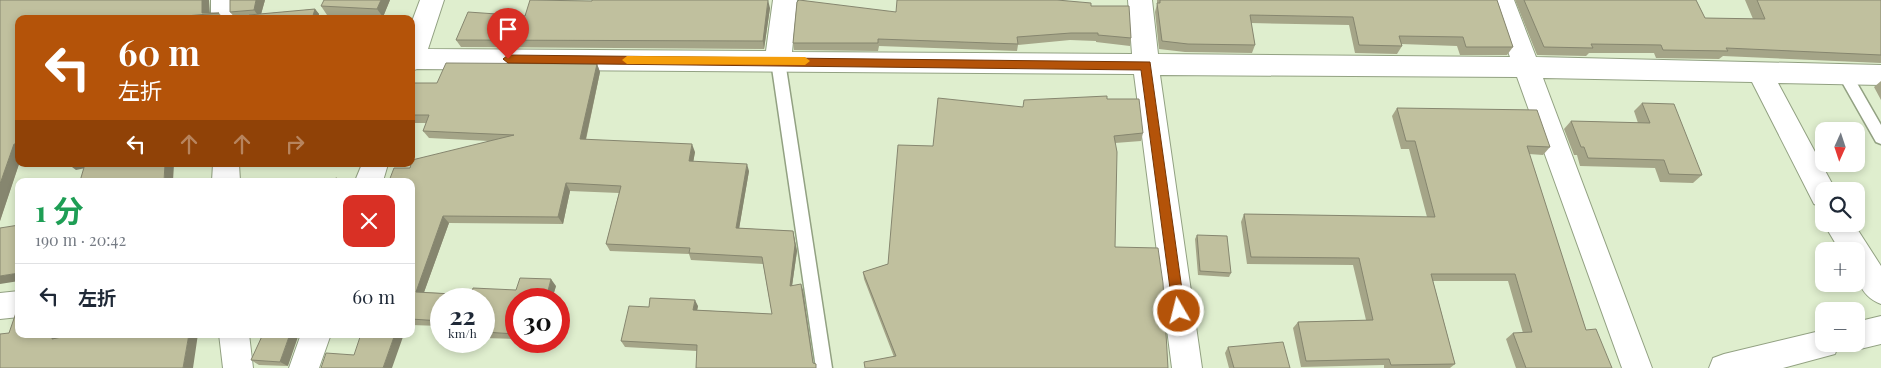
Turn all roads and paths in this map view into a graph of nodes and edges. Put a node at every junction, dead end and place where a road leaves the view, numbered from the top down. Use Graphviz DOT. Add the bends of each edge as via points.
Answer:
graph roads {
  1 [pos="223,0"];
  2 [pos="432,0"];
  3 [pos="785,0"];
  4 [pos="1140,0"];
  5 [pos="1502,0"];
  6 [pos="223,15"];
  7 [pos="415,51"];
  8 [pos="415,60"];
  9 [pos="778,61"];
  10 [pos="1146,65"];
  11 [pos="1526,67"];
  12 [pos="1760,73"];
  13 [pos="1846,75"];
  14 [pos="1881,76"];
  15 [pos="1881,138"];
  16 [pos="1817,182"];
  17 [pos="1865,266"];
  18 [pos="1881,291"];
  19 [pos="15,304"];
  20 [pos="0,306"];
  21 [pos="1881,330"];
  22 [pos="1865,334"];
  23 [pos="234,338"];
  24 [pos="315,338"];
  25 [pos="1815,346"];
  26 [pos="238,368"];
  27 [pos="304,368"];
  28 [pos="824,368"];
  29 [pos="1187,368"];
  30 [pos="1637,368"];
  31 [pos="1724,368"];
  1 -- 6 [label="street"];
  2 -- 7 [label="street"];
  3 -- 9 [label="street"];
  4 -- 10 [label="street"];
  5 -- 11 [label="street"];
  8 -- 9 [label="street"];
  9 -- 10 [label="street"];
  9 -- 28 [label="lane"];
  10 -- 11 [label="street"];
  10 -- 29 [label="street"];
  11 -- 12 [label="street"];
  11 -- 30 [label="street"];
  12 -- 13 [label="street"];
  12 -- 16 [label="street"];
  13 -- 14 [label="street"];
  13 -- 15 [label="lane"];
  17 -- 18 [label="street"];
  19 -- 20 [label="street"];
  21 -- 22 [label="street"];
  23 -- 26 [label="street"];
  24 -- 27 [label="street"];
  25 -- 31 [label="street"];
}
